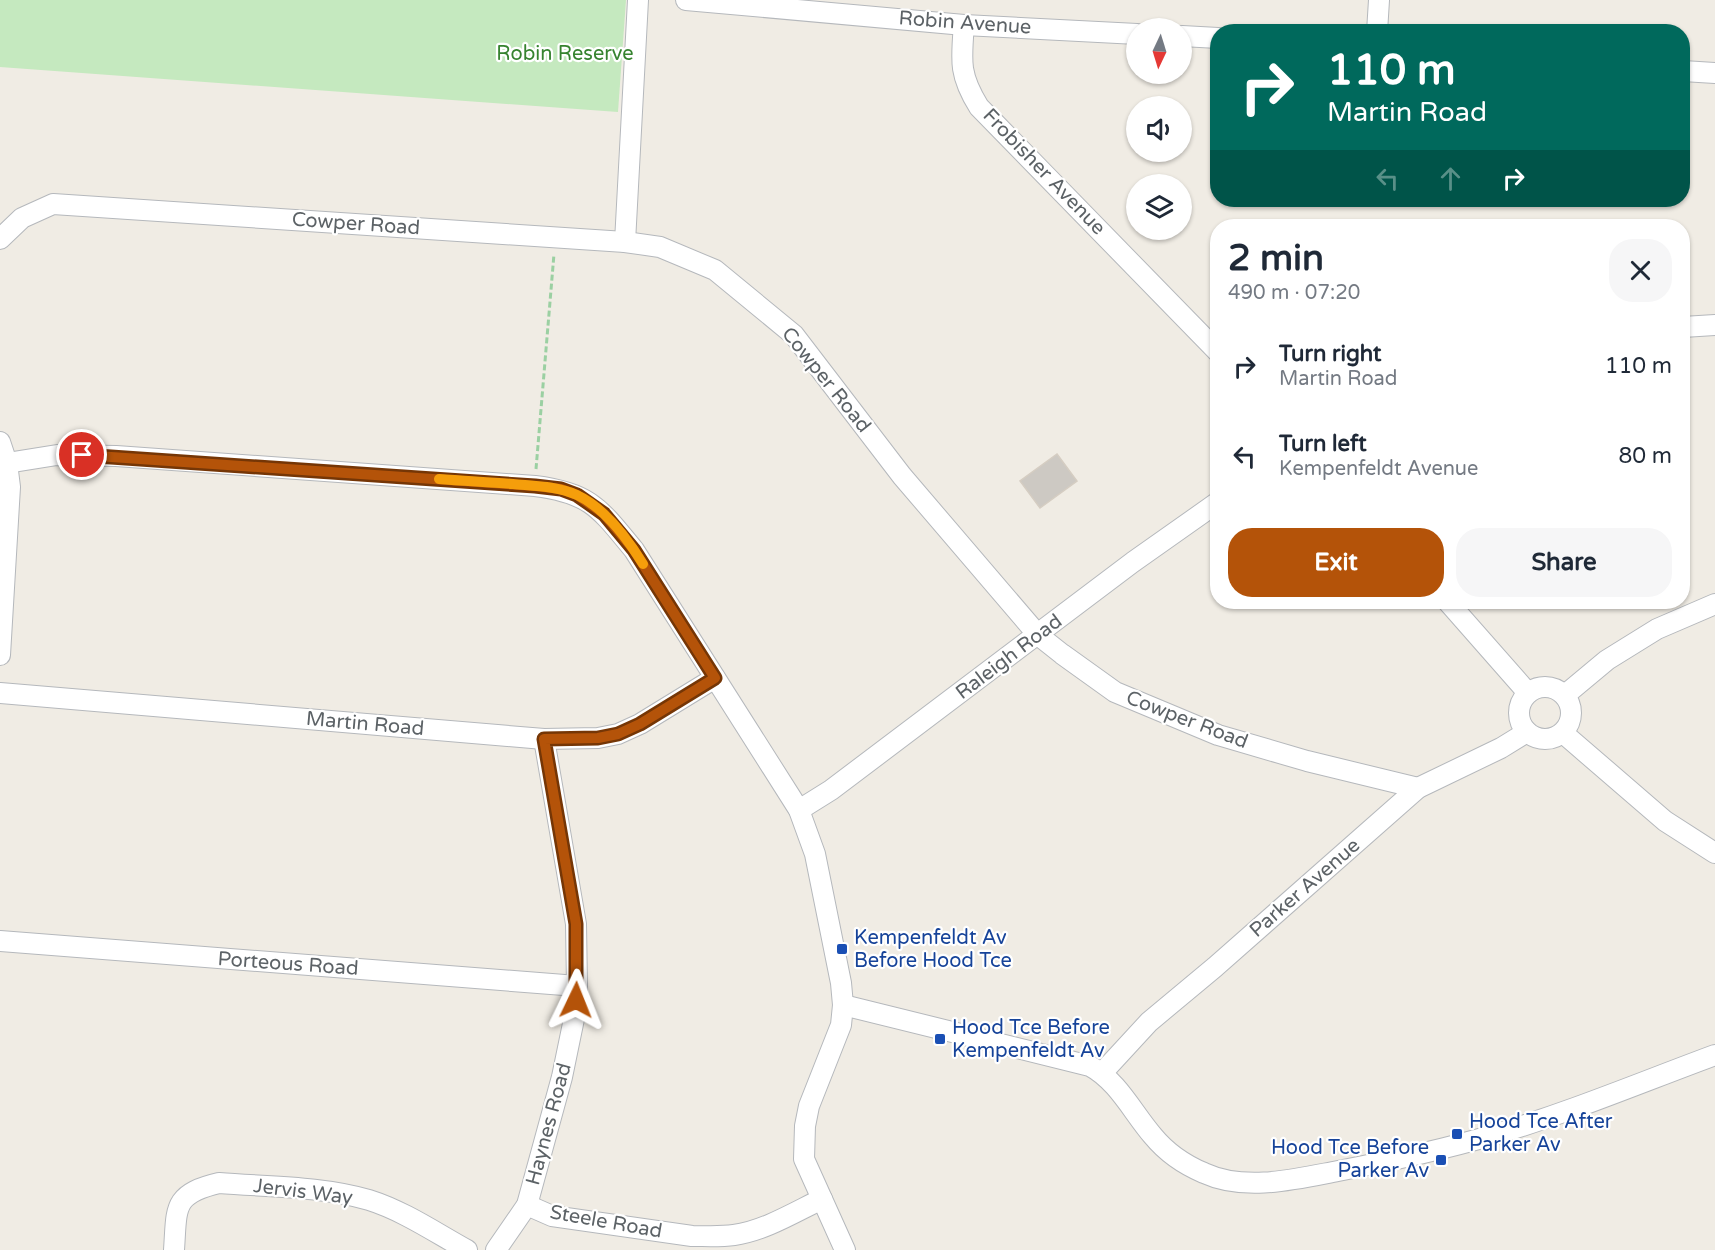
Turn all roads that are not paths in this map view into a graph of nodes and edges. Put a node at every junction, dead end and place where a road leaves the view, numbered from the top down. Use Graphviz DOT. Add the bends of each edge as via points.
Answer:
graph roads {
  1 [pos="638,0"];
  2 [pos="686,0"];
  3 [pos="1379,0"];
  4 [pos="786,4"];
  5 [pos="1378,24"];
  6 [pos="964,25"];
  7 [pos="1126,33"];
  8 [pos="1192,37"];
  9 [pos="1210,38"];
  10 [pos="1690,72"];
  11 [pos="1715,74"];
  12 [pos="0,238"];
  13 [pos="625,242"];
  14 [pos="1715,326"];
  15 [pos="1690,327"];
  16 [pos="1210,344"];
  17 [pos="0,442"];
  18 [pos="7,464"];
  19 [pos="1210,508"];
  20 [pos="1715,604"];
  21 [pos="1454,609"];
  22 [pos="1038,635"];
  23 [pos="0,655"];
  24 [pos="715,678"];
  25 [pos="0,693"];
  26 [pos="1528,693"];
  27 [pos="1565,695"];
  28 [pos="1527,732"];
  29 [pos="1563,733"];
  30 [pos="544,739"];
  31 [pos="1418,788"];
  32 [pos="798,810"];
  33 [pos="1715,853"];
  34 [pos="0,941"];
  35 [pos="577,986"];
  36 [pos="843,1005"];
  37 [pos="1715,1055"];
  38 [pos="1102,1073"];
  39 [pos="822,1199"];
  40 [pos="527,1205"];
  41 [pos="174,1250"];
  42 [pos="468,1250"];
  43 [pos="496,1250"];
  44 [pos="845,1250"];
  1 -- 13 [label="street"];
  2 -- 4 [label="street, Robin Avenue"];
  3 -- 5 [label="street"];
  4 -- 6 [label="street, Robin Avenue"];
  6 -- 7 [label="street, Robin Avenue"];
  6 -- 16 [label="street, Frobisher Avenue" via="964,79 979,107"];
  8 -- 9 [label="street"];
  10 -- 11 [label="street"];
  12 -- 13 [label="street, Cowper Road" via="22,218 53,204"];
  13 -- 22 [label="street, Cowper Road" via="660,247 715,270 795,335 902,476"];
  14 -- 15 [label="street"];
  17 -- 18 [label="street"];
  18 -- 23 [label="street" via="10,487"];
  18 -- 24 [label="street" via="57,455 116,456 561,489 604,514 634,550"];
  19 -- 22 [label="street, Raleigh Road"];
  20 -- 27 [label="street" via="1657,629 1607,660"];
  21 -- 26 [label="street"];
  22 -- 31 [label="street, Cowper Road" via="1115,692 1218,735"];
  22 -- 32 [label="street, Raleigh Road" via="831,790"];
  24 -- 30 [label="street, Martin Road" via="618,734"];
  24 -- 32 [label="street"];
  25 -- 30 [label="street, Martin Road"];
  26 -- 27 [label="street" via="1545,687"];
  26 -- 28 [label="street" via="1519,716"];
  27 -- 29 [label="street" via="1572,712"];
  28 -- 29 [label="street" via="1546,740"];
  28 -- 31 [label="street, Parker Avenue"];
  29 -- 33 [label="street" via="1665,820"];
  30 -- 35 [label="street, Haynes Road" via="576,924"];
  31 -- 38 [label="street, Parker Avenue" via="1149,1022"];
  32 -- 36 [label="street" via="815,854"];
  34 -- 35 [label="street, Porteous Road"];
  35 -- 40 [label="street, Haynes Road" via="564,1067"];
  36 -- 38 [label="street" via="1080,1063"];
  36 -- 39 [label="street" via="841,1025 805,1126 804,1158"];
  37 -- 38 [label="street" via="1455,1145 1287,1181 1229,1180 1187,1166 1154,1137"];
  39 -- 40 [label="street, Steele Road" via="757,1228 714,1236 552,1216"];
  39 -- 44 [label="street"];
  40 -- 43 [label="street, Haynes Road"];
  41 -- 42 [label="street, Jervis Way" via="180,1202 188,1193 219,1183 324,1191 371,1201"];
}
